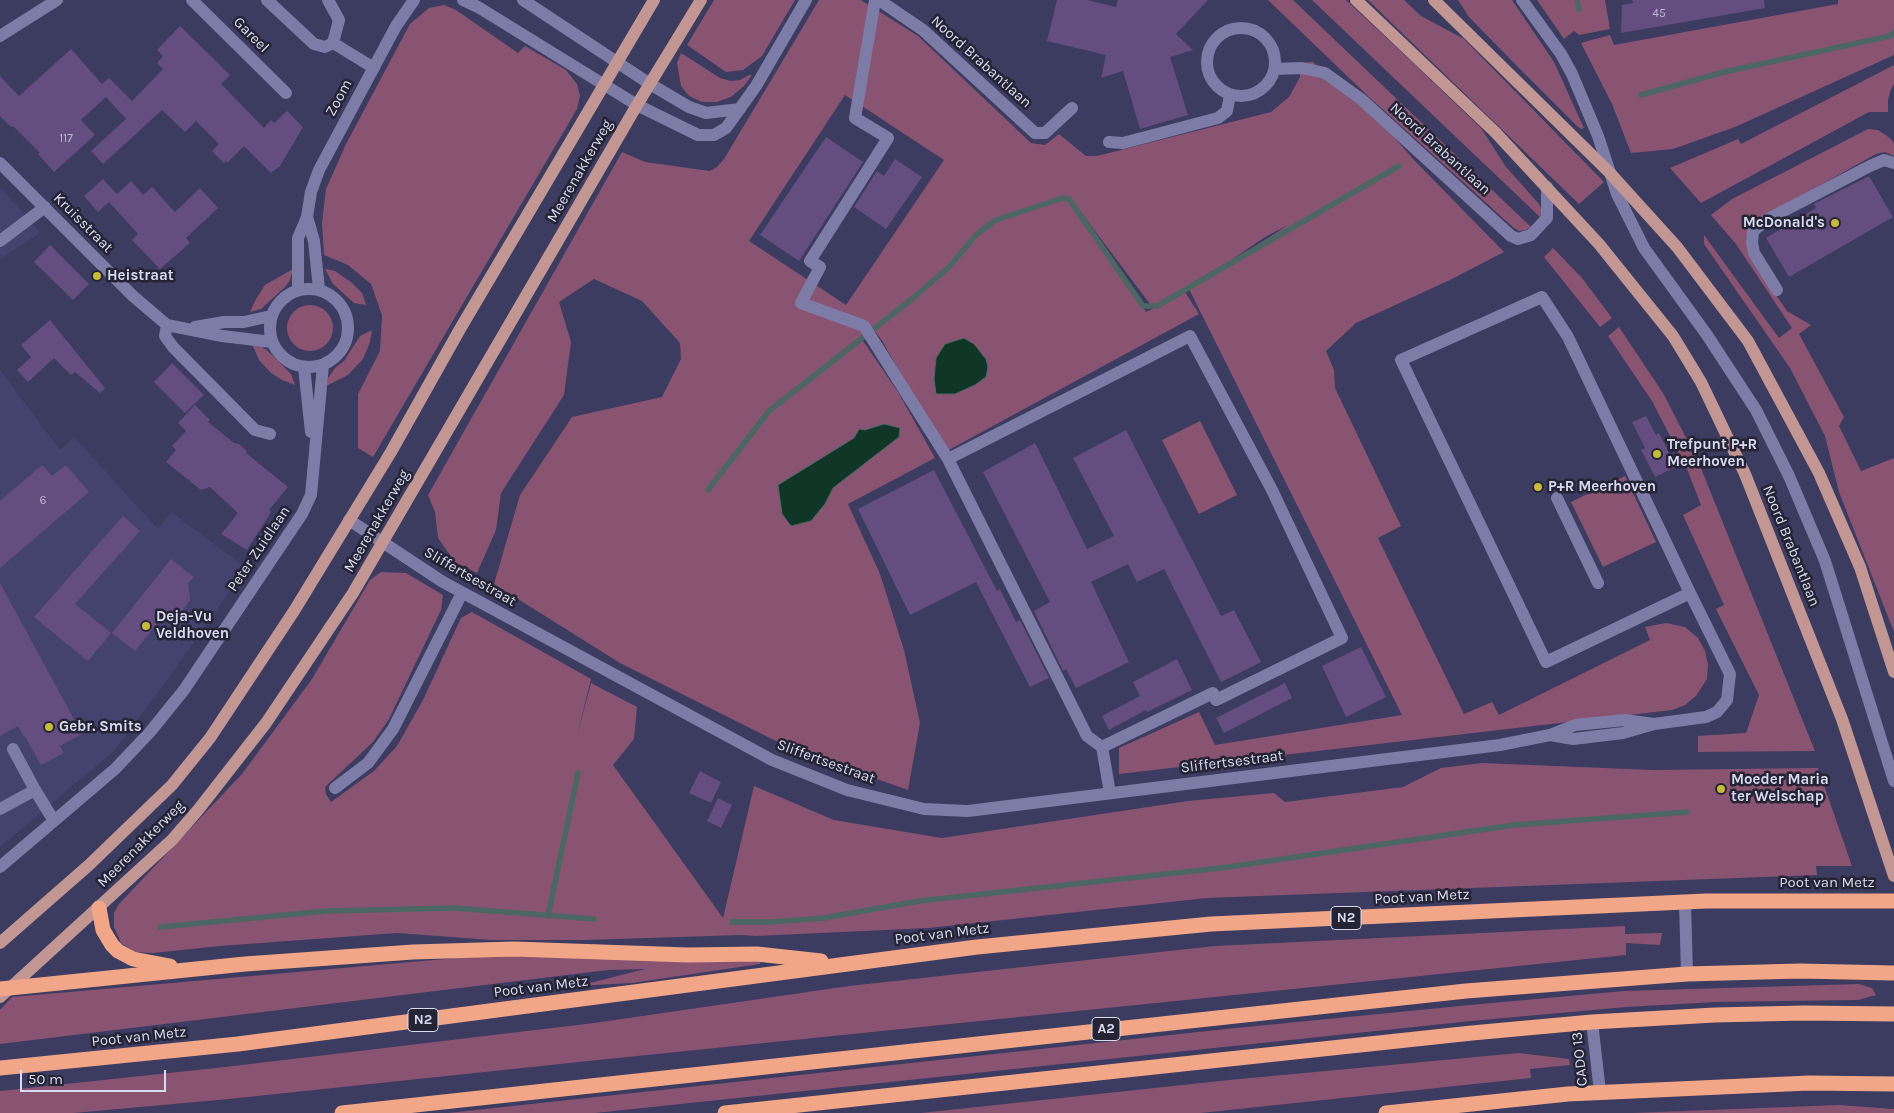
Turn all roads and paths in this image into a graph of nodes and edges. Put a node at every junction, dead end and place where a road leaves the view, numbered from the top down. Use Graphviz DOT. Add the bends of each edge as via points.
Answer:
graph roads {
  1 [pos="57,0"];
  2 [pos="192,0"];
  3 [pos="266,0"];
  4 [pos="328,0"];
  5 [pos="414,0"];
  6 [pos="463,0"];
  7 [pos="523,0"];
  8 [pos="654,0"];
  9 [pos="701,0"];
  10 [pos="806,0"];
  11 [pos="875,0"];
  12 [pos="879,0"];
  13 [pos="1356,0"];
  14 [pos="1434,0"];
  15 [pos="1522,0"];
  16 [pos="480,4"];
  17 [pos="0,36"];
  18 [pos="333,43"];
  19 [pos="618,62"];
  20 [pos="374,68"];
  21 [pos="1275,68"];
  22 [pos="650,84"];
  23 [pos="603,85"];
  24 [pos="286,92"];
  25 [pos="1230,95"];
  26 [pos="637,105"];
  27 [pos="1072,108"];
  28 [pos="740,109"];
  29 [pos="1109,142"];
  30 [pos="0,163"];
  31 [pos="1894,163"];
  32 [pos="1609,172"];
  33 [pos="1546,187"];
  34 [pos="45,208"];
  35 [pos="306,217"];
  36 [pos="0,241"];
  37 [pos="319,289"];
  38 [pos="298,290"];
  39 [pos="1777,290"];
  40 [pos="272,316"];
  41 [pos="167,325"];
  42 [pos="188,329"];
  43 [pos="272,342"];
  44 [pos="322,365"];
  45 [pos="304,367"];
  46 [pos="270,434"];
  47 [pos="314,454"];
  48 [pos="948,459"];
  49 [pos="1557,498"];
  50 [pos="349,520"];
  51 [pos="382,542"];
  52 [pos="1598,583"];
  53 [pos="462,592"];
  54 [pos="1690,593"];
  55 [pos="1894,672"];
  56 [pos="1102,747"];
  57 [pos="13,749"];
  58 [pos="1894,781"];
  59 [pos="334,788"];
  60 [pos="35,790"];
  61 [pos="1110,793"];
  62 [pos="0,809"];
  63 [pos="54,821"];
  64 [pos="0,867"];
  65 [pos="1894,876"];
  66 [pos="1894,901"];
  67 [pos="1685,902"];
  68 [pos="99,908"];
  69 [pos="0,943"];
  70 [pos="845,963"];
  71 [pos="183,969"];
  72 [pos="1894,973"];
  73 [pos="1687,974"];
  74 [pos="3,991"];
  75 [pos="1889,1013"];
  76 [pos="1592,1022"];
  77 [pos="0,1068"];
  78 [pos="1894,1084"];
  79 [pos="1600,1092"];
  80 [pos="342,1113"];
  81 [pos="725,1113"];
  82 [pos="1386,1113"];
  1 -- 17 [label="street"];
  2 -- 24 [label="street, Gareel"];
  3 -- 18 [label="street" via="314,44 325,47"];
  4 -- 18 [label="street" via="339,20"];
  5 -- 20 [label="street, Zoom"];
  6 -- 16 [label="street"];
  7 -- 19 [label="street"];
  8 -- 19 [label="main road, Meerenakkerweg"];
  9 -- 22 [label="main road, Meerenakkerweg"];
  10 -- 28 [label="street"];
  11 -- 48 [label="street" via="855,118 888,138 810,261 820,267 802,303 864,326"];
  12 -- 27 [label="street, Noord Brabantlaan" via="923,30 1035,133 1045,133"];
  13 -- 33 [label="main road, Noord Brabantlaan" via="1495,132"];
  14 -- 32 [label="main road, Noord Brabantlaan"];
  15 -- 32 [label="street, Noord Brabantlaan" via="1572,74"];
  16 -- 23 [label="street"];
  18 -- 20 [label="street"];
  19 -- 22 [label="street"];
  19 -- 23 [label="main road, Meerenakkerweg"];
  20 -- 35 [label="street, Zoom" via="320,170"];
  21 -- 25 [label="street" via="1271,79 1258,91 1242,96"];
  21 -- 25 [label="street" via="1271,46 1256,31 1245,28 1224,33 1210,50 1208,66 1213,81"];
  21 -- 33 [label="street, Noord Brabantlaan" via="1302,68 1325,73 1361,99 1511,236 1525,238 1547,218"];
  22 -- 26 [label="main road, Meerenakkerweg"];
  22 -- 28 [label="street" via="706,114"];
  23 -- 26 [label="street"];
  23 -- 50 [label="main road, Meerenakkerweg" via="429,382 392,452"];
  25 -- 29 [label="street" via="1227,111 1218,118 1123,143"];
  26 -- 28 [label="street" via="698,136 714,135 726,128"];
  26 -- 51 [label="main road, Meerenakkerweg"];
  30 -- 34 [label="street, Kruisstraat"];
  31 -- 39 [label="street" via="1884,160 1870,166 1768,219 1753,231 1754,252"];
  32 -- 55 [label="main road, Noord Brabantlaan" via="1677,247 1748,341 1819,473 1860,567"];
  32 -- 58 [label="street, Noord Brabantlaan" via="1644,248 1756,410 1789,476 1826,561"];
  33 -- 65 [label="main road, Noord Brabantlaan" via="1599,244 1668,329 1701,382 1744,474 1842,719"];
  34 -- 36 [label="street"];
  34 -- 41 [label="street, Kruisstraat" via="133,296"];
  35 -- 37 [label="street" via="314,241"];
  35 -- 38 [label="street, Zoom" via="298,238"];
  37 -- 38 [label="street"];
  37 -- 44 [label="street" via="340,302 349,326 342,350"];
  38 -- 40 [label="street" via="281,300"];
  40 -- 42 [label="street, Kruisstraat"];
  40 -- 43 [label="street"];
  41 -- 42 [label="street, Kruisstraat"];
  41 -- 46 [label="street" via="165,336 173,347 255,430"];
  42 -- 43 [label="street, Kruisstraat"];
  43 -- 45 [label="street" via="290,363"];
  44 -- 45 [label="street"];
  44 -- 47 [label="street, Peter Zuidlaan"];
  45 -- 47 [label="street, Peter Zuidlaan"];
  47 -- 63 [label="street, Peter Zuidlaan" via="311,495 302,514 184,690 115,769"];
  48 -- 56 [label="street" via="1087,736"];
  48 -- 56 [label="street" via="1190,336 1272,490 1342,638 1216,700 1213,694"];
  49 -- 52 [label="street"];
  50 -- 51 [label="street, Sliffertsestraat"];
  50 -- 69 [label="main road, Meerenakkerweg" via="294,611 210,738 172,785 89,865"];
  51 -- 53 [label="street, Sliffertsestraat"];
  51 -- 68 [label="main road, Meerenakkerweg" via="353,593 266,723 172,840"];
  53 -- 59 [label="street" via="393,728 368,763"];
  53 -- 61 [label="street, Sliffertsestraat" via="772,760 848,790 924,809 968,811"];
  54 -- 54 [label="street" via="1568,337 1542,297 1401,360 1546,662"];
  54 -- 61 [label="street, Sliffertsestraat" via="1730,674 1727,700 1717,712 1706,717 1654,724 1623,733 1573,739 1550,734 1500,745"];
  56 -- 61 [label="street"];
  57 -- 60 [label="street"];
  60 -- 62 [label="street"];
  60 -- 63 [label="street"];
  63 -- 64 [label="street, Peter Zuidlaan"];
  66 -- 67 [label="highway, Poot van Metz / N2"];
  67 -- 70 [label="highway, Poot van Metz / N2" via="1211,924"];
  67 -- 73 [label="street"];
  68 -- 71 [label="highway, N2" via="103,930 118,951 133,959"];
  68 -- 74 [label="main road, Meerenakkerweg"];
  70 -- 71 [label="highway, N2" via="757,954 514,949 413,952"];
  70 -- 77 [label="highway, Poot van Metz / N2" via="238,1044"];
  71 -- 74 [label="highway, N2"];
  72 -- 73 [label="highway, A2" via="1800,970"];
  73 -- 80 [label="highway, A2" via="1258,1013"];
  75 -- 76 [label="highway" via="1716,1015"];
  76 -- 79 [label="street, CADO 13"];
  76 -- 81 [label="highway"];
  78 -- 79 [label="highway" via="1809,1083"];
  79 -- 82 [label="highway"];
}
